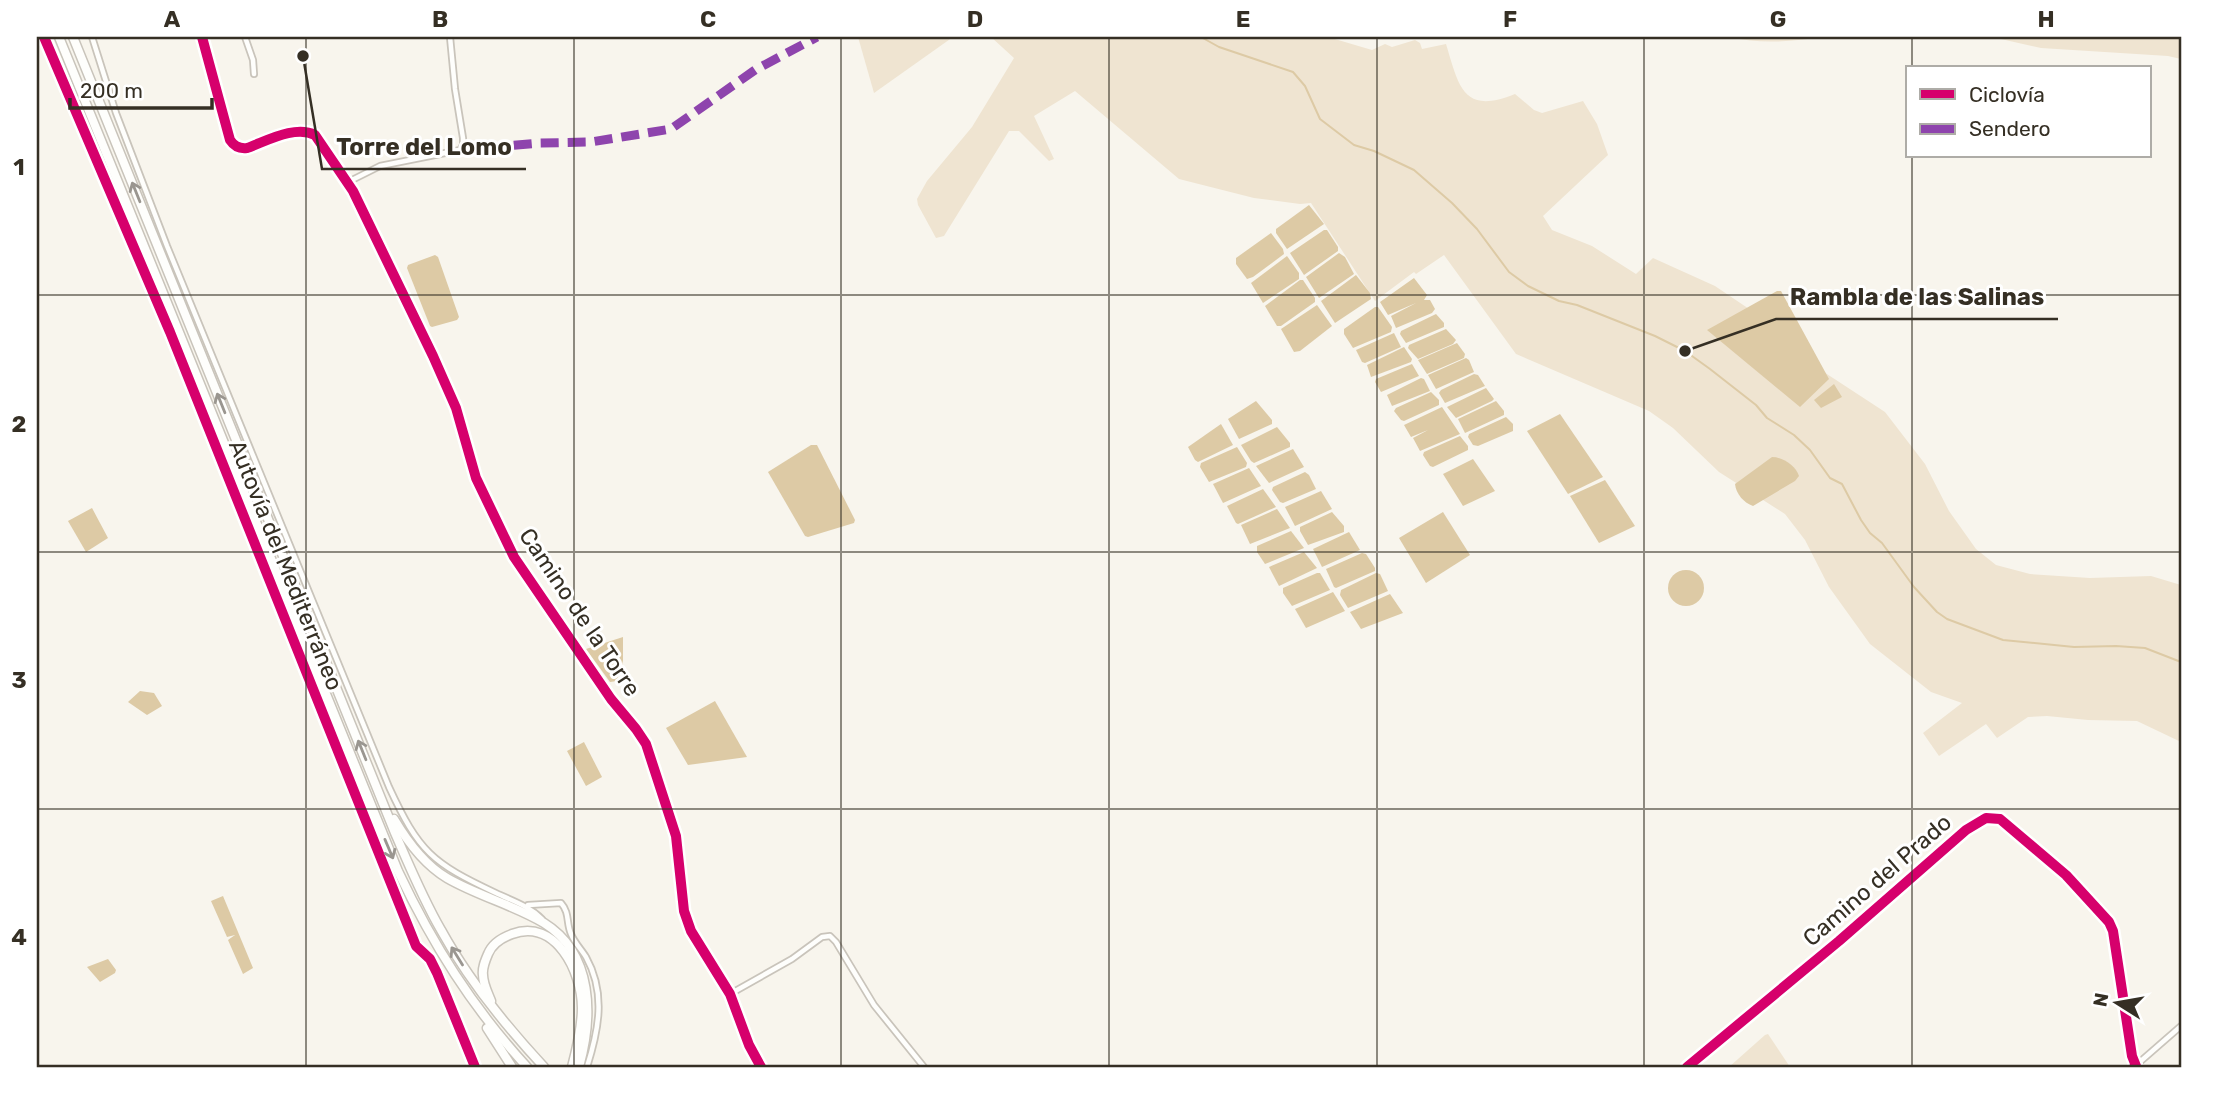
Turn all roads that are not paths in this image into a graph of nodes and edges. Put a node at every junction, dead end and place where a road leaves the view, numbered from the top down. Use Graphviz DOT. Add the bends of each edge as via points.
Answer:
graph roads {
  1 [pos="44,37"];
  2 [pos="59,37"];
  3 [pos="73,37"];
  4 [pos="92,37"];
  5 [pos="202,37"];
  6 [pos="245,37"];
  7 [pos="450,37"];
  8 [pos="254,74"];
  9 [pos="280,137"];
  10 [pos="262,143"];
  11 [pos="348,182"];
  12 [pos="382,800"];
  13 [pos="502,901"];
  14 [pos="514,905"];
  15 [pos="524,905"];
  16 [pos="545,905"];
  17 [pos="532,913"];
  18 [pos="544,922"];
  19 [pos="730,994"];
  20 [pos="478,1010"];
  21 [pos="495,1010"];
  22 [pos="2181,1026"];
  23 [pos="475,1067"];
  24 [pos="512,1067"];
  25 [pos="527,1067"];
  26 [pos="544,1067"];
  27 [pos="572,1067"];
  28 [pos="579,1067"];
  29 [pos="587,1067"];
  30 [pos="761,1067"];
  31 [pos="924,1067"];
  32 [pos="1687,1067"];
  33 [pos="2135,1067"];
  1 -- 23 [label="street" via="170,332 416,946 437,973"];
  2 -- 20 [label="highway, Autovía del Mediterráneo, one-way" via="398,871 422,922"];
  12 -- 3 [label="highway, Autovía del Mediterráneo, one-way"];
  4 -- 13 [label="street" via="167,246 406,824 432,858"];
  5 -- 10 [label="street" via="230,140 242,149"];
  6 -- 8 [label="street"];
  7 -- 11 [label="street" via="463,138 460,150 380,166"];
  9 -- 11 [label="street, Camino de la Torre" via="300,131 315,135"];
  11 -- 19 [label="street, Camino de la Torre" via="454,402 476,478 514,556 646,744 676,836 684,911 691,931"];
  12 -- 13 [label="highway" via="405,837 445,877"];
  21 -- 12 [label="highway, Autovía del Mediterráneo, one-way" via="440,930"];
  13 -- 14 [label="highway"];
  14 -- 15 [label="street"];
  14 -- 17 [label="highway"];
  15 -- 16 [label="street"];
  15 -- 17 [label="street"];
  16 -- 17 [label="street"];
  16 -- 18 [label="street"];
  16 -- 29 [label="street" via="556,902 564,906 571,936 598,988 597,1028"];
  17 -- 18 [label="highway"];
  18 -- 28 [label="highway" via="564,940 579,963 587,989 588,1016"];
  19 -- 30 [label="street, Camino de la Torre"];
  19 -- 31 [label="street" via="830,936 874,1005"];
  20 -- 24 [label="highway"];
  20 -- 25 [label="highway, Autovía del Mediterráneo"];
  21 -- 26 [label="highway, Autovía del Mediterráneo"];
  21 -- 27 [label="highway" via="483,977 489,950 498,940 517,932 552,939 572,964 579,983 580,1032"];
  22 -- 33 [label="street"];
  32 -- 33 [label="street, Camino del Prado" via="1966,830 1990,817 2000,819 2064,873 2109,922"];
}
